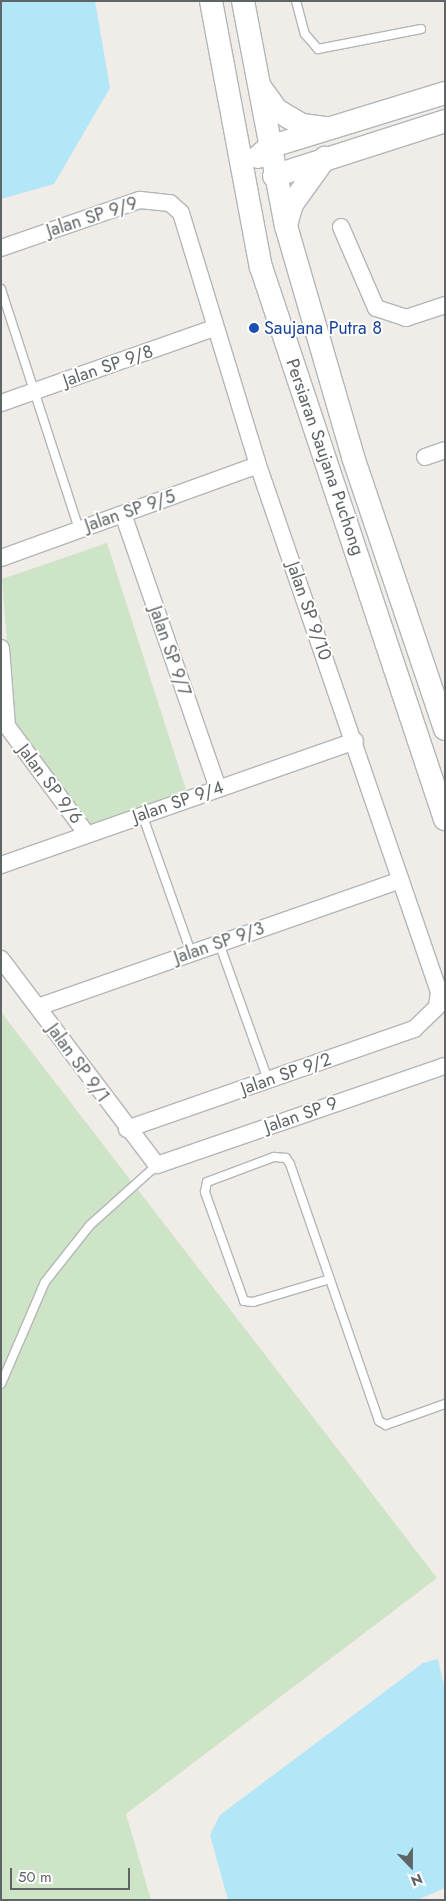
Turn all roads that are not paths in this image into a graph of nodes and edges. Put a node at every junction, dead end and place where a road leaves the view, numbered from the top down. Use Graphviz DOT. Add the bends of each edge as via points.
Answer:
graph roads {
  1 [pos="211,1"];
  2 [pos="243,1"];
  3 [pos="296,1"];
  4 [pos="421,29"];
  5 [pos="260,86"];
  6 [pos="445,93"];
  7 [pos="445,121"];
  8 [pos="326,128"];
  9 [pos="233,129"];
  10 [pos="269,147"];
  11 [pos="326,158"];
  12 [pos="254,163"];
  13 [pos="274,176"];
  14 [pos="244,189"];
  15 [pos="181,213"];
  16 [pos="286,226"];
  17 [pos="341,227"];
  18 [pos="1,248"];
  19 [pos="1,289"];
  20 [pos="445,305"];
  21 [pos="214,328"];
  22 [pos="33,392"];
  23 [pos="1,403"];
  24 [pos="445,450"];
  25 [pos="425,457"];
  26 [pos="258,465"];
  27 [pos="123,514"];
  28 [pos="79,529"];
  29 [pos="1,558"];
  30 [pos="1,648"];
  31 [pos="445,729"];
  32 [pos="355,742"];
  33 [pos="218,788"];
  34 [pos="142,814"];
  35 [pos="445,819"];
  36 [pos="86,833"];
  37 [pos="1,865"];
  38 [pos="400,880"];
  39 [pos="219,943"];
  40 [pos="192,952"];
  41 [pos="1,959"];
  42 [pos="38,1007"];
  43 [pos="437,1007"];
  44 [pos="445,1066"];
  45 [pos="268,1080"];
  46 [pos="127,1129"];
  47 [pos="157,1165"];
  48 [pos="330,1279"];
  49 [pos="1,1384"];
  50 [pos="445,1404"];
  1 -- 9 [label="street, Persiaran Saujana Puchong"];
  2 -- 5 [label="street, Persiaran Saujana Puchong"];
  3 -- 4 [label="lane" via="305,34 318,50"];
  5 -- 8 [label="street" via="277,110 302,125"];
  5 -- 10 [label="street, Persiaran Saujana Puchong"];
  6 -- 8 [label="street"];
  7 -- 11 [label="street"];
  8 -- 10 [label="street"];
  9 -- 12 [label="street"];
  9 -- 14 [label="street, Persiaran Saujana Puchong"];
  10 -- 12 [label="street"];
  10 -- 13 [label="street, Persiaran Saujana Puchong"];
  11 -- 13 [label="street"];
  11 -- 16 [label="street" via="292,204"];
  12 -- 13 [label="street"];
  12 -- 14 [label="street"];
  13 -- 16 [label="street, Persiaran Saujana Puchong"];
  14 -- 35 [label="street, Persiaran Saujana Puchong" via="261,267"];
  15 -- 18 [label="street, Jalan SP 9/9" via="170,203 140,200"];
  15 -- 21 [label="street, Jalan SP 9/10"];
  16 -- 31 [label="street, Persiaran Saujana Puchong" via="353,457"];
  17 -- 20 [label="street" via="369,299 389,315 406,318"];
  19 -- 22 [label="lane"];
  21 -- 22 [label="street, Jalan SP 9/8"];
  21 -- 26 [label="street, Jalan SP 9/10"];
  22 -- 23 [label="street, Jalan SP 9/8"];
  22 -- 28 [label="lane"];
  24 -- 25 [label="street"];
  26 -- 27 [label="street, Jalan SP 9/5"];
  26 -- 32 [label="street, Jalan SP 9/10"];
  27 -- 28 [label="street, Jalan SP 9/5"];
  27 -- 33 [label="street, Jalan SP 9/7"];
  28 -- 29 [label="street, Jalan SP 9/5"];
  30 -- 36 [label="street, Jalan SP 9/6" via="6,726"];
  32 -- 33 [label="street, Jalan SP 9/4"];
  32 -- 38 [label="street, Jalan SP 9/10"];
  33 -- 34 [label="street, Jalan SP 9/4"];
  34 -- 36 [label="street, Jalan SP 9/4"];
  34 -- 40 [label="lane"];
  36 -- 37 [label="street, Jalan SP 9/4"];
  38 -- 39 [label="street, Jalan SP 9/3"];
  38 -- 43 [label="street, Jalan SP 9/10" via="434,977"];
  39 -- 40 [label="street, Jalan SP 9/3"];
  39 -- 45 [label="lane"];
  40 -- 42 [label="street, Jalan SP 9/3"];
  41 -- 42 [label="street, Jalan SP 9/1"];
  42 -- 46 [label="street, Jalan SP 9/1"];
  43 -- 45 [label="street, Jalan SP 9/2" via="414,1029"];
  44 -- 47 [label="street, Jalan SP 9"];
  45 -- 46 [label="street, Jalan SP 9/2"];
  46 -- 47 [label="street, Jalan SP 9/1"];
  47 -- 49 [label="lane" via="90,1225 45,1282"];
  48 -- 48 [label="lane" via="286,1158 274,1157 207,1182 205,1192 244,1301 254,1302"];
  48 -- 50 [label="lane" via="379,1421 386,1425"];
}
